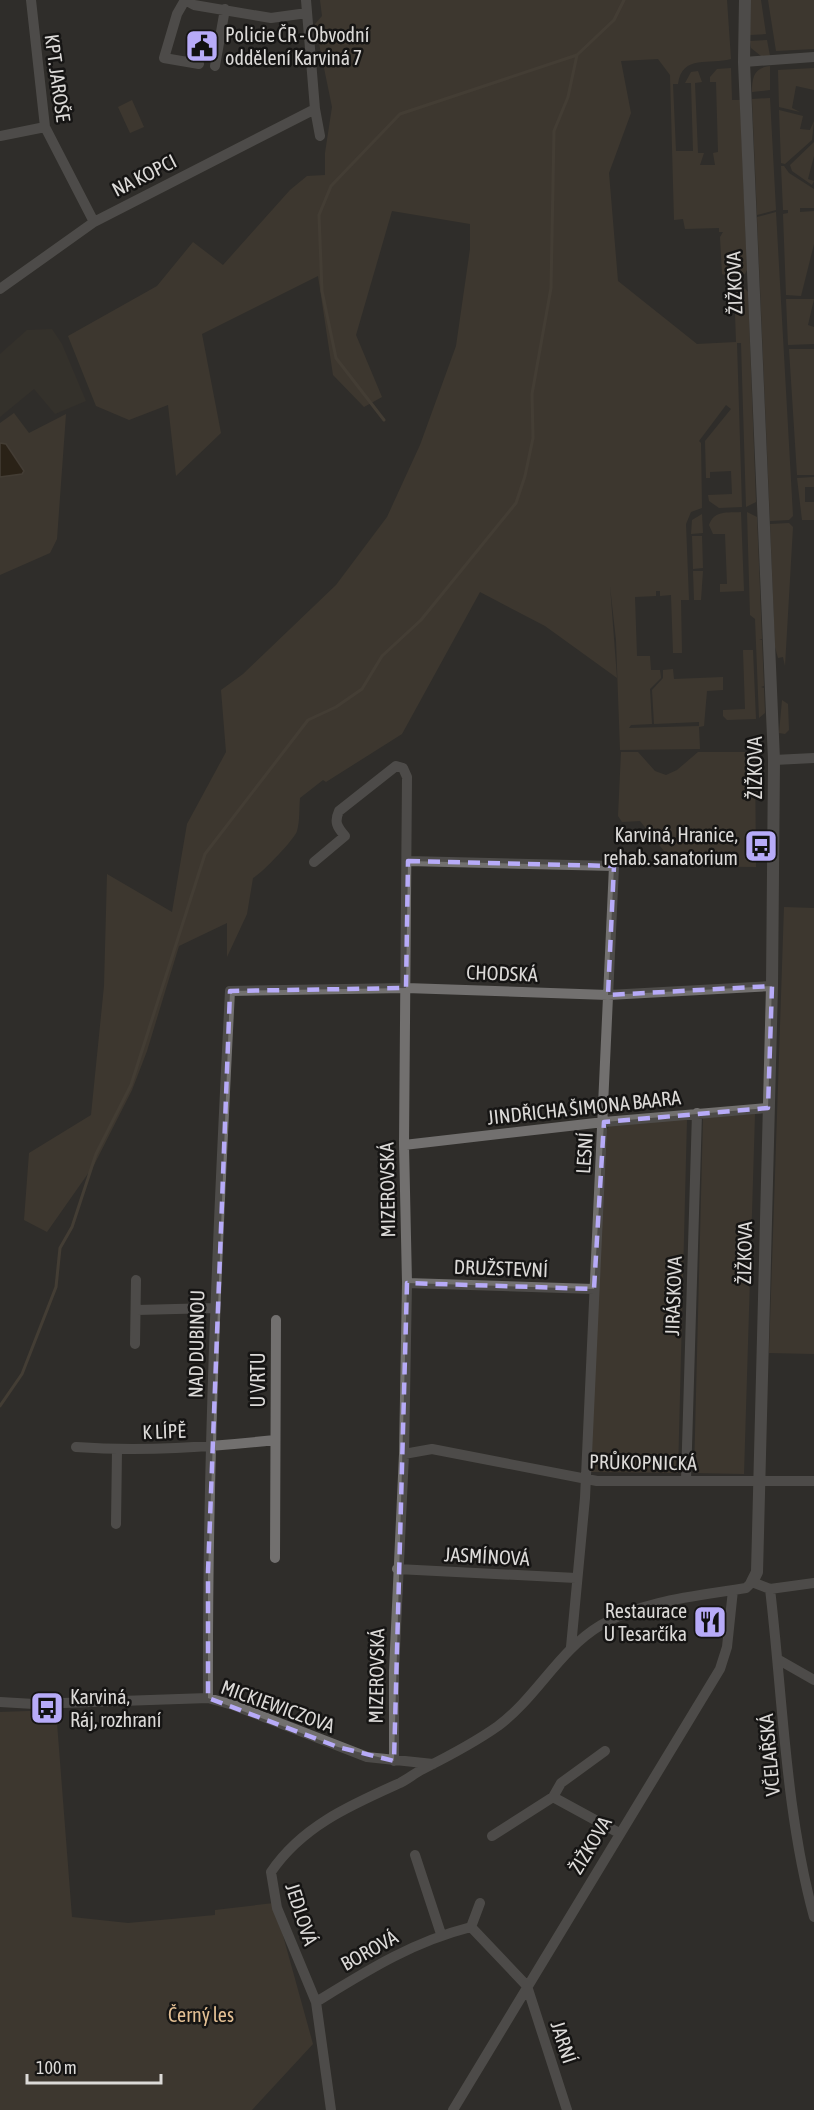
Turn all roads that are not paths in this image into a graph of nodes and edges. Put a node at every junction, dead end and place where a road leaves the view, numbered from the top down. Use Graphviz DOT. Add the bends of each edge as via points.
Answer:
graph roads {
  1 [pos="30,0"];
  2 [pos="185,0"];
  3 [pos="306,0"];
  4 [pos="738,0"];
  5 [pos="745,0"];
  6 [pos="225,9"];
  7 [pos="307,13"];
  8 [pos="814,57"];
  9 [pos="744,62"];
  10 [pos="199,64"];
  11 [pos="215,66"];
  12 [pos="315,109"];
  13 [pos="45,127"];
  14 [pos="0,136"];
  15 [pos="320,136"];
  16 [pos="94,222"];
  17 [pos="0,289"];
  18 [pos="814,758"];
  19 [pos="774,760"];
  20 [pos="408,861"];
  21 [pos="315,862"];
  22 [pos="772,986"];
  23 [pos="406,988"];
  24 [pos="230,992"];
  25 [pos="608,995"];
  26 [pos="768,1108"];
  27 [pos="697,1113"];
  28 [pos="604,1122"];
  29 [pos="404,1145"];
  30 [pos="136,1280"];
  31 [pos="407,1283"];
  32 [pos="594,1289"];
  33 [pos="214,1308"];
  34 [pos="137,1310"];
  35 [pos="276,1320"];
  36 [pos="135,1344"];
  37 [pos="275,1440"];
  38 [pos="76,1447"];
  39 [pos="213,1447"];
  40 [pos="117,1450"];
  41 [pos="404,1454"];
  42 [pos="585,1480"];
  43 [pos="686,1480"];
  44 [pos="758,1480"];
  45 [pos="814,1481"];
  46 [pos="116,1524"];
  47 [pos="276,1558"];
  48 [pos="397,1569"];
  49 [pos="576,1578"];
  50 [pos="752,1582"];
  51 [pos="814,1583"];
  52 [pos="770,1589"];
  53 [pos="733,1590"];
  54 [pos="571,1647"];
  55 [pos="779,1660"];
  56 [pos="814,1680"];
  57 [pos="208,1698"];
  58 [pos="0,1702"];
  59 [pos="605,1751"];
  60 [pos="394,1761"];
  61 [pos="433,1764"];
  62 [pos="553,1797"];
  63 [pos="619,1833"];
  64 [pos="492,1836"];
  65 [pos="415,1855"];
  66 [pos="480,1903"];
  67 [pos="814,1917"];
  68 [pos="471,1927"];
  69 [pos="441,1934"];
  70 [pos="527,1986"];
  71 [pos="316,2002"];
  72 [pos="331,2110"];
  73 [pos="453,2110"];
  74 [pos="567,2110"];
  1 -- 13 [label="street, KPT. JAROŠE"];
  2 -- 6 [label="street"];
  2 -- 10 [label="street" via="164,58"];
  3 -- 7 [label="street"];
  4 -- 9 [label="street, ŽIŽKOVA" via="740,54"];
  5 -- 9 [label="street, ŽIŽKOVA"];
  6 -- 7 [label="street" via="271,18"];
  6 -- 11 [label="street"];
  7 -- 12 [label="street"];
  8 -- 9 [label="street"];
  9 -- 19 [label="street, ŽIŽKOVA"];
  12 -- 15 [label="street"];
  12 -- 16 [label="street, NA KOPCI"];
  13 -- 14 [label="street"];
  13 -- 16 [label="street, KPT. JAROŠE"];
  16 -- 17 [label="street, NA KOPCI"];
  18 -- 19 [label="street"];
  19 -- 22 [label="street, ŽIŽKOVA"];
  20 -- 21 [label="street, MIZEROVSKÁ" via="407,777 396,766 339,811 337,827 345,836"];
  20 -- 23 [label="street, MIZEROVSKÁ"];
  20 -- 25 [label="street, LESNÍ" via="614,866"];
  22 -- 25 [label="street, CHODSKÁ"];
  22 -- 26 [label="street, ŽIŽKOVA"];
  23 -- 24 [label="street, CHODSKÁ"];
  23 -- 25 [label="street, CHODSKÁ"];
  23 -- 29 [label="street, MIZEROVSKÁ"];
  24 -- 33 [label="street, NAD DUBINOU"];
  25 -- 28 [label="street, LESNÍ"];
  26 -- 27 [label="street, JINDŘICHA ŠIMONA BAARA"];
  26 -- 44 [label="street, ŽIŽKOVA"];
  27 -- 28 [label="street, JINDŘICHA ŠIMONA BAARA"];
  27 -- 43 [label="street, JIRÁSKOVA"];
  28 -- 29 [label="street, JINDŘICHA ŠIMONA BAARA"];
  28 -- 32 [label="street, LESNÍ"];
  29 -- 31 [label="street, MIZEROVSKÁ"];
  30 -- 34 [label="street"];
  31 -- 32 [label="street, DRUŽSTEVNÍ"];
  31 -- 41 [label="street, MIZEROVSKÁ"];
  32 -- 42 [label="street, LESNÍ"];
  33 -- 34 [label="street"];
  33 -- 39 [label="street, NAD DUBINOU"];
  34 -- 36 [label="street"];
  35 -- 37 [label="street, U VRTU"];
  37 -- 39 [label="street"];
  37 -- 47 [label="street, U VRTU"];
  38 -- 40 [label="street, K LÍPĚ"];
  39 -- 40 [label="street, K LÍPĚ"];
  39 -- 57 [label="street, NAD DUBINOU"];
  40 -- 46 [label="street, K LÍPĚ"];
  41 -- 42 [label="street, PRŮKOPNICKÁ" via="432,1449"];
  41 -- 48 [label="street, MIZEROVSKÁ"];
  42 -- 43 [label="street, PRŮKOPNICKÁ"];
  42 -- 49 [label="street, LESNÍ"];
  43 -- 44 [label="street, PRŮKOPNICKÁ"];
  44 -- 45 [label="street, PRŮKOPNICKÁ"];
  44 -- 50 [label="street, ŽIŽKOVA" via="757,1572"];
  48 -- 49 [label="street, JASMÍNOVÁ"];
  48 -- 60 [label="street, MIZEROVSKÁ"];
  49 -- 54 [label="street, LESNÍ"];
  50 -- 52 [label="street"];
  50 -- 53 [label="street" via="746,1588"];
  51 -- 52 [label="street"];
  52 -- 55 [label="street, VČELAŘSKÁ"];
  53 -- 54 [label="street" via="636,1609 601,1625"];
  53 -- 63 [label="street, ŽIŽKOVA" via="727,1647 720,1669"];
  54 -- 61 [label="street" via="500,1725"];
  55 -- 56 [label="street"];
  55 -- 67 [label="street, VČELAŘSKÁ" via="792,1804 802,1875"];
  57 -- 58 [label="street, MICKIEWICZOVA"];
  57 -- 60 [label="street, MICKIEWICZOVA" via="367,1757"];
  59 -- 62 [label="street" via="561,1783"];
  60 -- 61 [label="street, MICKIEWICZOVA"];
  61 -- 71 [label="street, JEDLOVÁ" via="311,1829 270,1872 277,1908"];
  62 -- 63 [label="street"];
  62 -- 64 [label="street"];
  63 -- 70 [label="street, ŽIŽKOVA"];
  65 -- 69 [label="street"];
  66 -- 68 [label="street"];
  68 -- 69 [label="street, BOROVÁ"];
  68 -- 70 [label="street"];
  69 -- 71 [label="street, BOROVÁ" via="388,1957"];
  70 -- 73 [label="street, ŽIŽKOVA"];
  70 -- 74 [label="street, JARNÍ"];
  71 -- 72 [label="street, JEDLOVÁ"];
}
